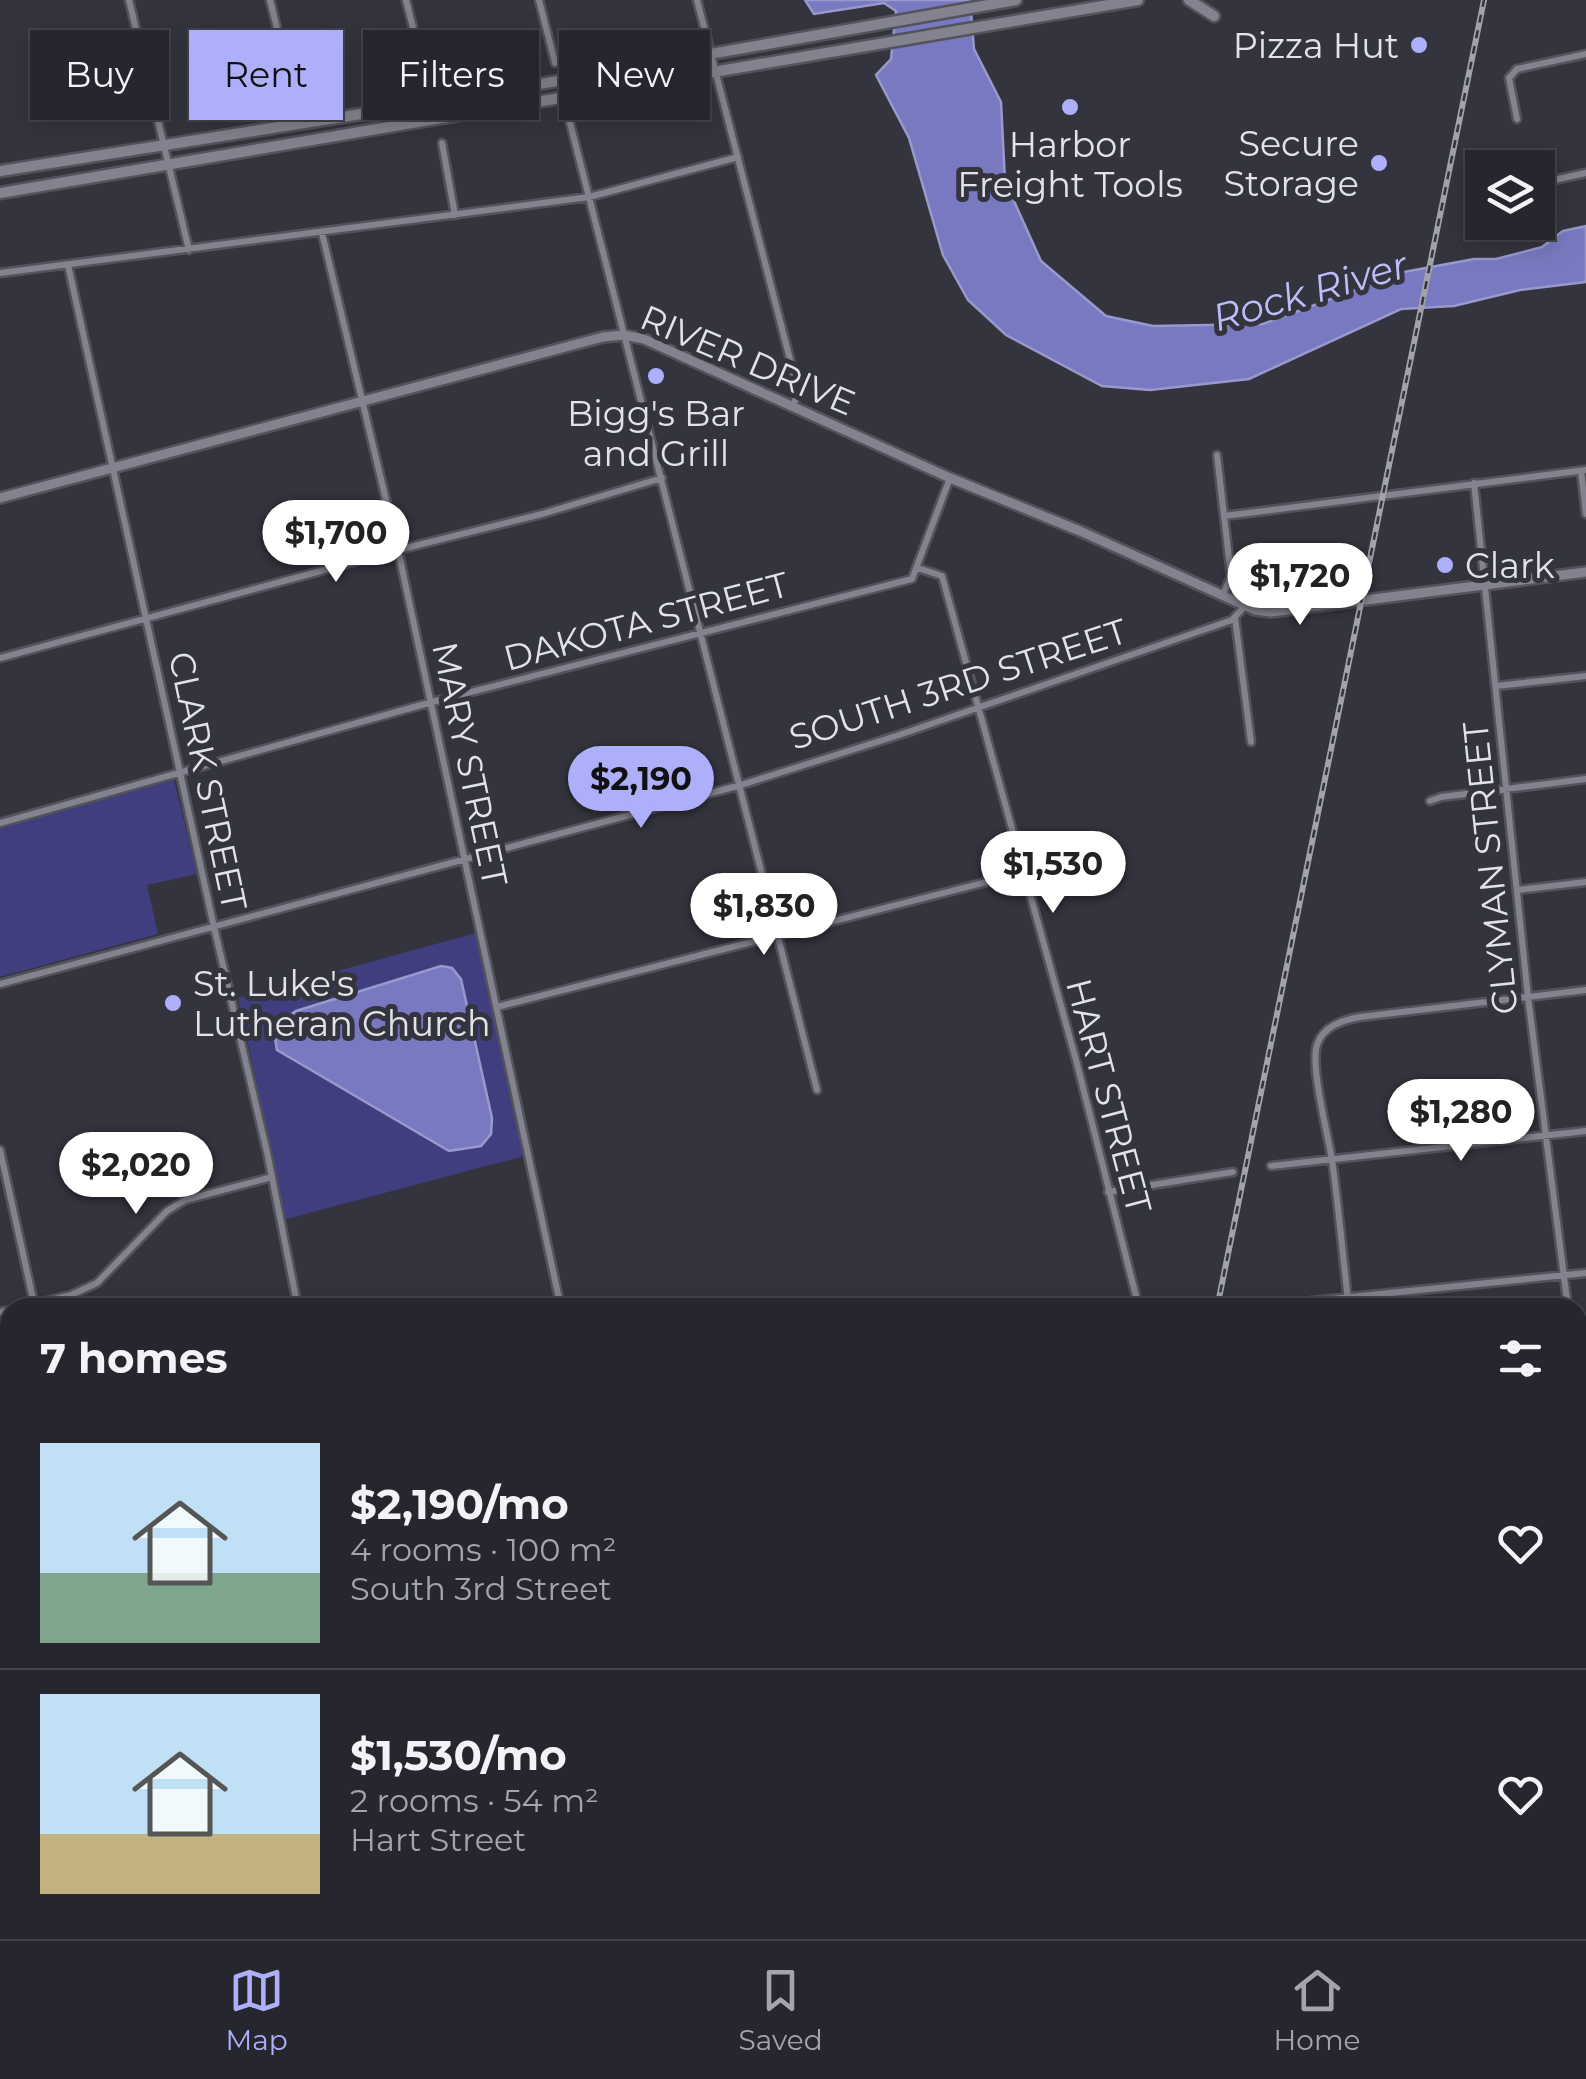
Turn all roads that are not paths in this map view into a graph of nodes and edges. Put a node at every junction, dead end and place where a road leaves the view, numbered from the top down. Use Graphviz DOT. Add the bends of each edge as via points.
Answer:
graph roads {
  1 [pos="129,0"];
  2 [pos="270,0"];
  3 [pos="406,0"];
  4 [pos="538,0"];
  5 [pos="697,0"];
  6 [pos="1016,0"];
  7 [pos="1138,0"];
  8 [pos="1190,0"];
  9 [pos="1214,16"];
  10 [pos="277,30"];
  11 [pos="414,30"];
  12 [pos="711,52"];
  13 [pos="1586,54"];
  14 [pos="555,63"];
  15 [pos="715,70"];
  16 [pos="1517,119"];
  17 [pos="569,120"];
  18 [pos="442,143"];
  19 [pos="165,144"];
  20 [pos="738,156"];
  21 [pos="170,165"];
  22 [pos="0,171"];
  23 [pos="1586,173"];
  24 [pos="1555,180"];
  25 [pos="0,193"];
  26 [pos="589,198"];
  27 [pos="455,215"];
  28 [pos="322,233"];
  29 [pos="189,250"];
  30 [pos="68,265"];
  31 [pos="0,273"];
  32 [pos="624,335"];
  33 [pos="364,402"];
  34 [pos="793,406"];
  35 [pos="1216,455"];
  36 [pos="114,467"];
  37 [pos="1584,471"];
  38 [pos="662,478"];
  39 [pos="950,478"];
  40 [pos="1474,482"];
  41 [pos="0,498"];
  42 [pos="1586,514"];
  43 [pos="1224,516"];
  44 [pos="398,550"];
  45 [pos="918,568"];
  46 [pos="1586,572"];
  47 [pos="1484,584"];
  48 [pos="1223,595"];
  49 [pos="1246,606"];
  50 [pos="148,618"];
  51 [pos="1235,618"];
  52 [pos="702,630"];
  53 [pos="0,658"];
  54 [pos="1586,676"];
  55 [pos="1496,686"];
  56 [pos="432,702"];
  57 [pos="979,708"];
  58 [pos="1251,742"];
  59 [pos="180,772"];
  60 [pos="1586,779"];
  61 [pos="741,785"];
  62 [pos="1507,789"];
  63 [pos="1430,802"];
  64 [pos="0,822"];
  65 [pos="465,858"];
  66 [pos="1022,873"];
  67 [pos="1586,882"];
  68 [pos="1518,890"];
  69 [pos="214,928"];
  70 [pos="779,936"];
  71 [pos="0,984"];
  72 [pos="1586,990"];
  73 [pos="1528,997"];
  74 [pos="497,1007"];
  75 [pos="817,1090"];
  76 [pos="1586,1132"];
  77 [pos="1546,1136"];
  78 [pos="0,1150"];
  79 [pos="1332,1160"];
  80 [pos="1271,1166"];
  81 [pos="1233,1172"];
  82 [pos="272,1177"];
  83 [pos="1108,1192"];
  84 [pos="1586,1273"];
  85 [pos="1564,1276"];
  86 [pos="32,1298"];
  87 [pos="61,1298"];
  88 [pos="296,1298"];
  89 [pos="559,1298"];
  90 [pos="1137,1298"];
  91 [pos="1348,1298"];
  92 [pos="1395,1298"];
  93 [pos="1567,1298"];
  1 -- 19 [label="street"];
  2 -- 10 [label="street"];
  3 -- 11 [label="street"];
  4 -- 14 [label="street"];
  5 -- 12 [label="street"];
  6 -- 12 [label="main road"];
  7 -- 15 [label="main road"];
  8 -- 9 [label="main road"];
  12 -- 15 [label="street"];
  12 -- 19 [label="main road"];
  13 -- 16 [label="street" via="1511,73"];
  15 -- 20 [label="street"];
  15 -- 21 [label="main road"];
  17 -- 26 [label="street"];
  18 -- 27 [label="street"];
  19 -- 21 [label="street"];
  19 -- 22 [label="main road"];
  20 -- 26 [label="street"];
  20 -- 34 [label="street" via="798,395"];
  21 -- 25 [label="main road"];
  21 -- 29 [label="street"];
  23 -- 24 [label="street"];
  26 -- 27 [label="street"];
  26 -- 32 [label="street"];
  27 -- 28 [label="street"];
  28 -- 29 [label="street"];
  28 -- 33 [label="street, MARY STREET"];
  29 -- 30 [label="street"];
  30 -- 31 [label="street"];
  30 -- 36 [label="street, CLARK STREET"];
  32 -- 33 [label="street, RIVER DRIVE"];
  32 -- 34 [label="street, RIVER DRIVE"];
  32 -- 38 [label="street"];
  33 -- 36 [label="street, RIVER DRIVE"];
  33 -- 44 [label="street, MARY STREET"];
  34 -- 39 [label="street, RIVER DRIVE"];
  35 -- 43 [label="street"];
  36 -- 41 [label="street, RIVER DRIVE"];
  36 -- 50 [label="street, CLARK STREET"];
  37 -- 40 [label="street"];
  37 -- 42 [label="street"];
  38 -- 44 [label="street"];
  38 -- 52 [label="street"];
  39 -- 45 [label="street"];
  39 -- 48 [label="street, RIVER DRIVE"];
  40 -- 43 [label="street"];
  40 -- 47 [label="street, CLYMAN STREET"];
  43 -- 48 [label="street" via="1231,576"];
  44 -- 50 [label="street"];
  44 -- 56 [label="street, MARY STREET"];
  45 -- 52 [label="street, DAKOTA STREET" via="912,579"];
  45 -- 57 [label="street, HART STREET" via="942,576"];
  46 -- 47 [label="street"];
  47 -- 49 [label="street" via="1271,612"];
  47 -- 55 [label="street, CLYMAN STREET"];
  48 -- 49 [label="street, RIVER DRIVE"];
  49 -- 51 [label="street, SOUTH 3RD STREET"];
  50 -- 53 [label="street"];
  50 -- 59 [label="street, CLARK STREET"];
  51 -- 57 [label="street, SOUTH 3RD STREET"];
  51 -- 58 [label="street"];
  52 -- 56 [label="street, DAKOTA STREET"];
  52 -- 61 [label="street"];
  54 -- 55 [label="street"];
  55 -- 62 [label="street, CLYMAN STREET"];
  56 -- 59 [label="street, DAKOTA STREET"];
  56 -- 65 [label="street, MARY STREET"];
  57 -- 61 [label="street, SOUTH 3RD STREET"];
  57 -- 66 [label="street, HART STREET"];
  59 -- 64 [label="street, DAKOTA STREET"];
  59 -- 69 [label="street, CLARK STREET"];
  60 -- 62 [label="street"];
  61 -- 65 [label="street, SOUTH 3RD STREET"];
  61 -- 70 [label="street"];
  62 -- 63 [label="street"];
  62 -- 68 [label="street, CLYMAN STREET"];
  65 -- 69 [label="street, SOUTH 3RD STREET"];
  65 -- 74 [label="street, MARY STREET"];
  66 -- 70 [label="street"];
  66 -- 83 [label="street, HART STREET"];
  67 -- 68 [label="street"];
  68 -- 73 [label="street, CLYMAN STREET"];
  69 -- 71 [label="street, SOUTH 3RD STREET"];
  69 -- 82 [label="street, CLARK STREET"];
  70 -- 74 [label="street"];
  70 -- 75 [label="street"];
  72 -- 73 [label="street"];
  73 -- 77 [label="street, CLYMAN STREET"];
  73 -- 79 [label="street" via="1337,1023 1316,1046"];
  74 -- 89 [label="street, MARY STREET"];
  76 -- 77 [label="street"];
  77 -- 79 [label="street"];
  77 -- 85 [label="street, CLYMAN STREET"];
  78 -- 86 [label="street"];
  79 -- 80 [label="street"];
  79 -- 91 [label="street"];
  81 -- 83 [label="street"];
  82 -- 87 [label="street" via="185,1200 97,1283"];
  82 -- 88 [label="street, CLARK STREET"];
  83 -- 90 [label="street, HART STREET"];
  84 -- 85 [label="street"];
  85 -- 92 [label="street"];
  85 -- 93 [label="street, CLYMAN STREET"];
}
